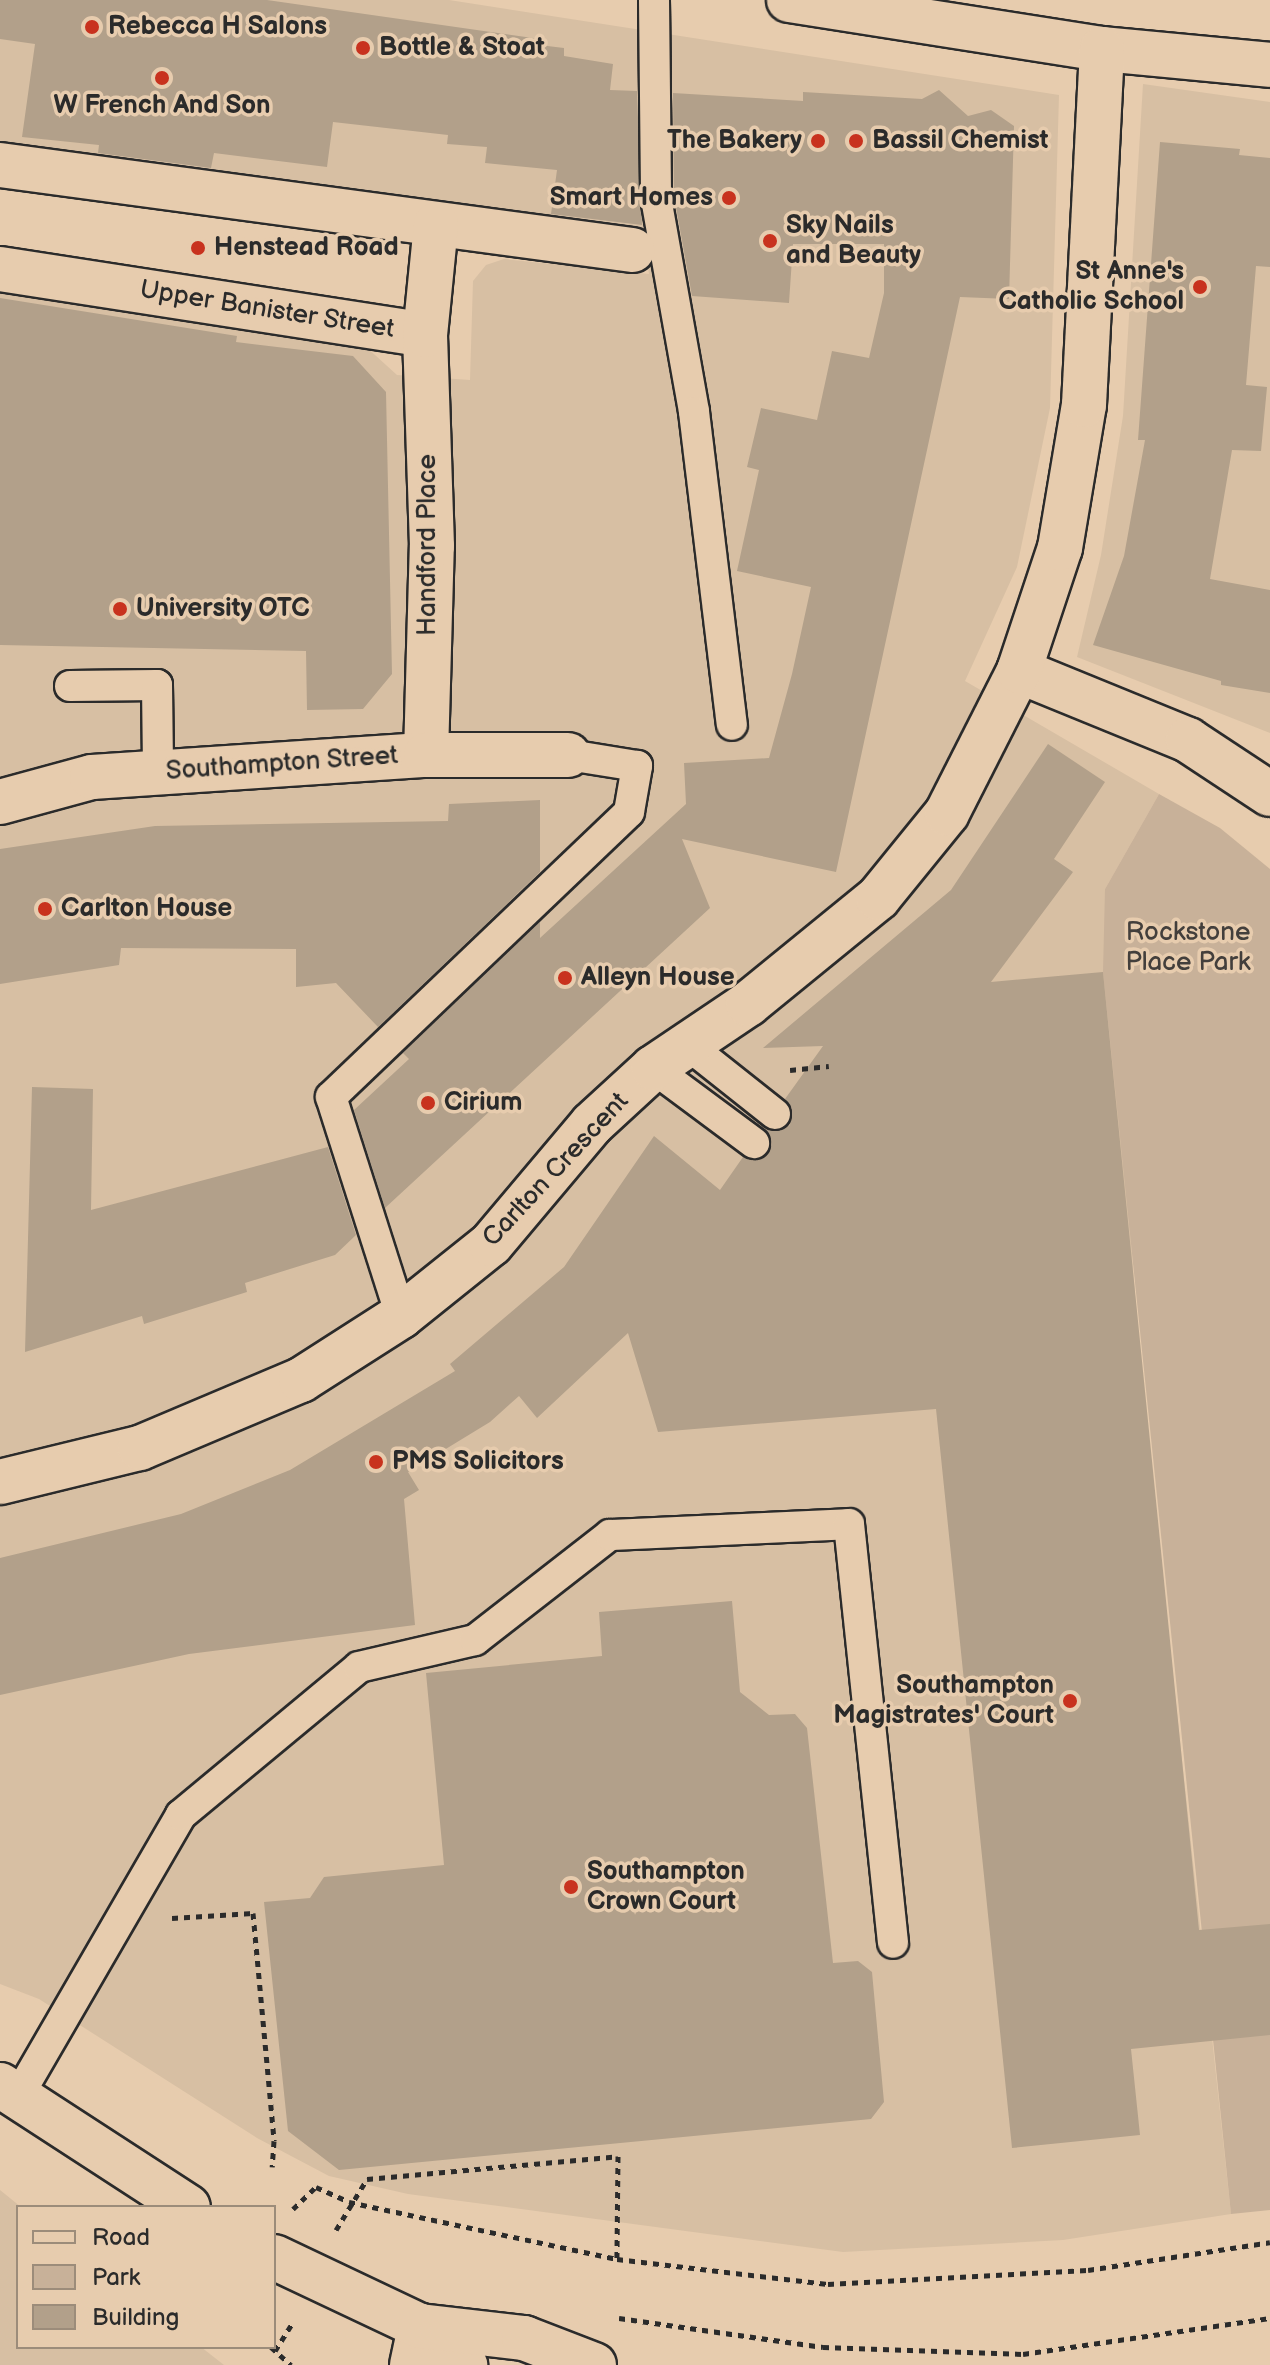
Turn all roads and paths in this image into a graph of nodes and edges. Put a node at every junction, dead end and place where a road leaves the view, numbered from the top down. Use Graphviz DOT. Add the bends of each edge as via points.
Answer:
graph roads {
  1 [pos="654,0"];
  2 [pos="789,0"];
  3 [pos="878,6"];
  4 [pos="1102,49"];
  5 [pos="1270,65"];
  6 [pos="0,165"];
  7 [pos="436,225"];
  8 [pos="632,250"];
  9 [pos="0,269"];
  10 [pos="425,335"];
  11 [pos="1019,671"];
  12 [pos="70,686"];
  13 [pos="732,725"];
  14 [pos="426,755"];
  15 [pos="568,755"];
  16 [pos="158,772"];
  17 [pos="1270,794"];
  18 [pos="0,802"];
  19 [pos="670,1057"];
  20 [pos="775,1114"];
  21 [pos="754,1143"];
  22 [pos="401,1316"];
  23 [pos="0,1482"];
  24 [pos="119,1921"];
  25 [pos="893,1943"];
  26 [pos="9,2092"];
  27 [pos="272,2167"];
  28 [pos="316,2187"];
  29 [pos="349,2202"];
  30 [pos="185,2205"];
  31 [pos="334,2234"];
  32 [pos="1270,2242"];
  33 [pos="276,2258"];
  34 [pos="617,2259"];
  35 [pos="296,2317"];
  36 [pos="1270,2318"];
  37 [pos="607,2321"];
  38 [pos="276,2345"];
  39 [pos="416,2346"];
  40 [pos="273,2349"];
  41 [pos="291,2365"];
  42 [pos="465,2365"];
  43 [pos="594,2365"];
  1 -- 13 [label="lane" via="658,212 694,412"];
  2 -- 3 [label="street"];
  3 -- 4 [label="street"];
  4 -- 5 [label="street"];
  4 -- 11 [label="street, Carlton Crescent" via="1084,405 1060,548"];
  6 -- 7 [label="street"];
  7 -- 8 [label="street"];
  7 -- 10 [label="street, Upper Banister Street"];
  9 -- 10 [label="street, Upper Banister Street"];
  10 -- 14 [label="street, Handford Place" via="432,546"];
  11 -- 17 [label="street" via="1188,740"];
  11 -- 19 [label="street, Carlton Crescent" via="947,813 878,898 748,1004"];
  12 -- 16 [label="lane" via="157,685"];
  14 -- 15 [label="street, Southampton Street"];
  14 -- 16 [label="street, Southampton Street"];
  15 -- 22 [label="lane" via="637,766 629,812 331,1097"];
  16 -- 18 [label="street, Southampton Street" via="92,777"];
  19 -- 20 [label="lane"];
  19 -- 21 [label="lane"];
  19 -- 22 [label="street, Carlton Crescent" via="592,1124 491,1244"];
  22 -- 23 [label="street, Carlton Crescent" via="301,1380 140,1448"];
  24 -- 25 [label="lane" via="181,1815 359,1667 475,1640 610,1535 849,1524"];
  24 -- 26 [label="lane"];
  24 -- 27 [label="path" via="253,1913"];
  26 -- 30 [label="street"];
  28 -- 29 [label="path"];
  29 -- 31 [label="path"];
  29 -- 34 [label="path"];
  29 -- 34 [label="path" via="367,2179 618,2156"];
  32 -- 34 [label="path" via="1088,2270 828,2284"];
  33 -- 39 [label="street"];
  35 -- 38 [label="path"];
  36 -- 37 [label="path" via="1023,2354 823,2347 621,2318"];
  39 -- 42 [label="street"];
  39 -- 43 [label="street" via="524,2338"];
  40 -- 41 [label="path"];
}
